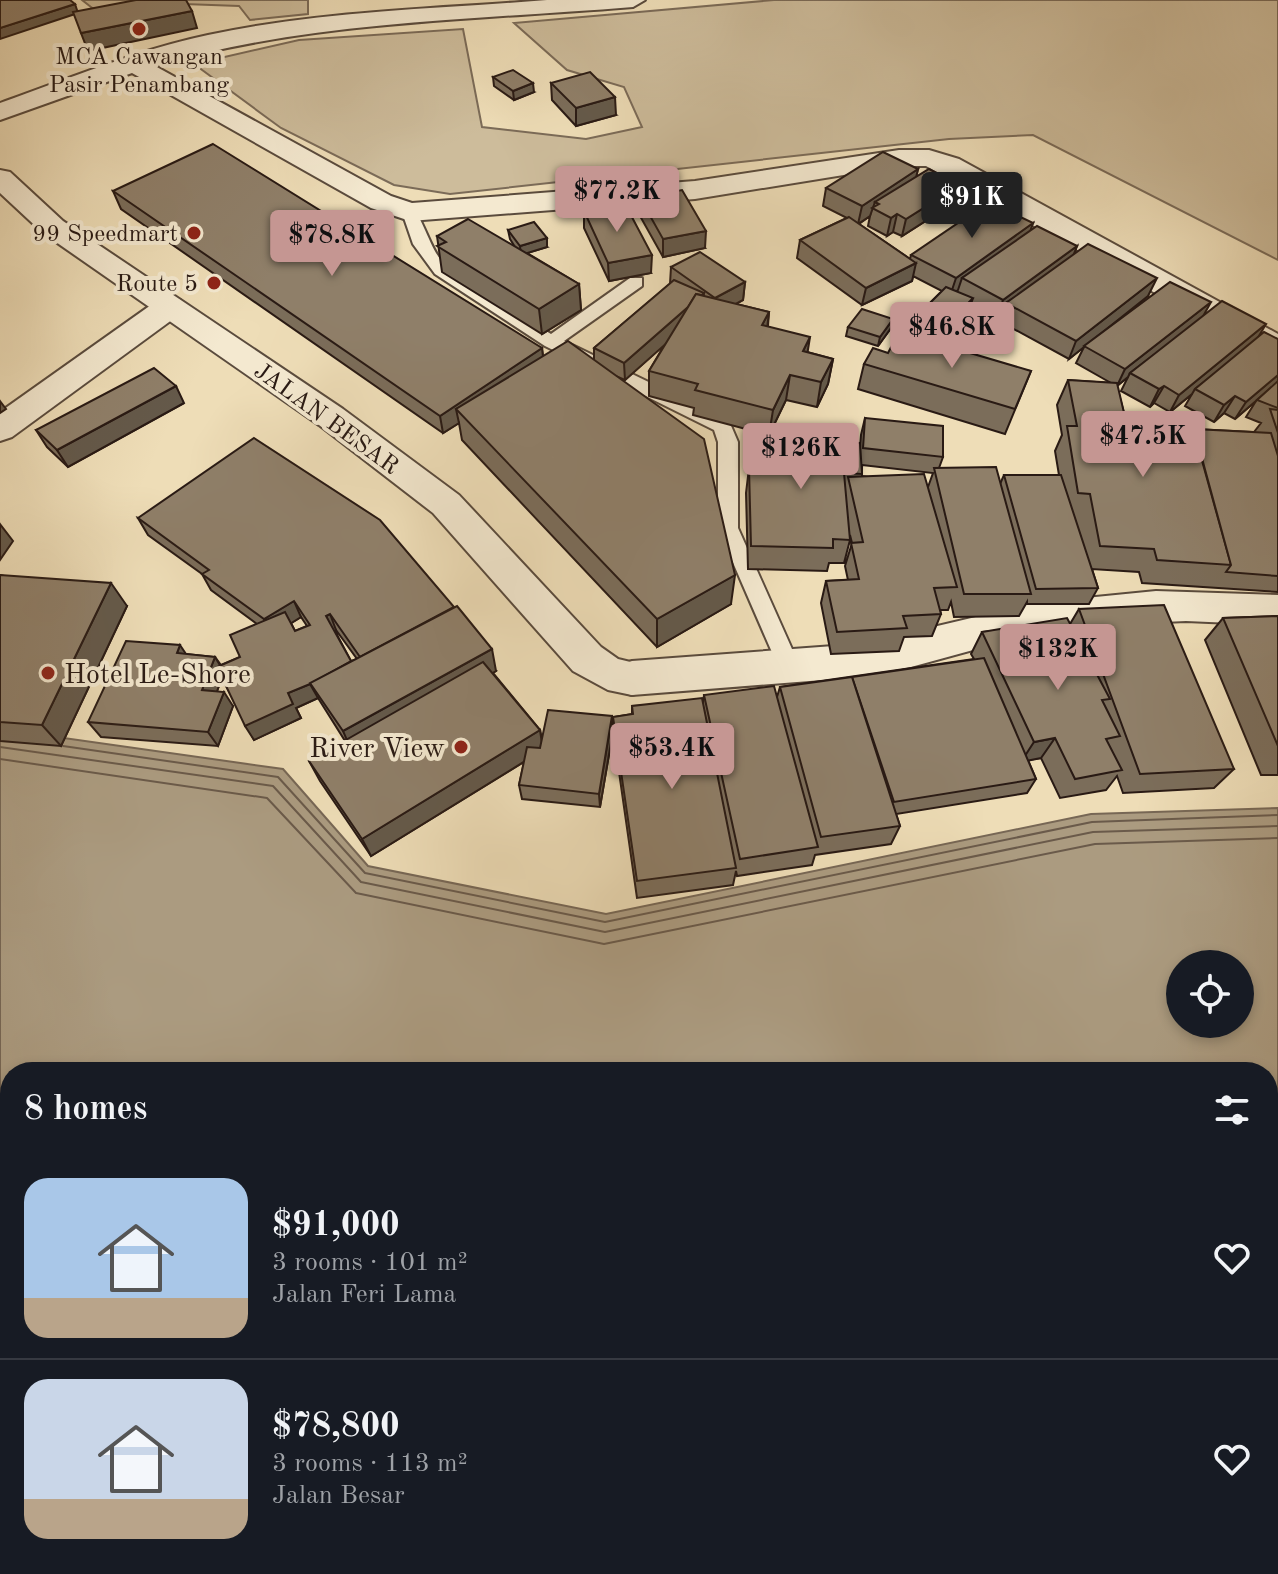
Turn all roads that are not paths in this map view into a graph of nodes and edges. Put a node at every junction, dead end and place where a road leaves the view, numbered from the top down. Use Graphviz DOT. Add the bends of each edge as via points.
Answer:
graph roads {
  1 [pos="633,0"];
  2 [pos="463,7"];
  3 [pos="134,64"];
  4 [pos="0,112"];
  5 [pos="0,178"];
  6 [pos="410,212"];
  7 [pos="636,282"];
  8 [pos="169,307"];
  9 [pos="551,342"];
  10 [pos="1278,348"];
  11 [pos="0,429"];
  12 [pos="1278,610"];
  13 [pos="789,667"];
  1 -- 2 [label="street"];
  2 -- 3 [label="street" via="282,29 209,42"];
  3 -- 4 [label="street"];
  3 -- 6 [label="street" via="381,202"];
  5 -- 8 [label="street, JALAN BESAR" via="53,227"];
  6 -- 9 [label="lane" via="416,238 441,270"];
  6 -- 10 [label="street" via="695,190 899,158 929,158"];
  7 -- 9 [label="lane"];
  8 -- 11 [label="street"];
  8 -- 13 [label="street, JALAN BESAR" via="331,417 446,504 587,659 608,673 632,678"];
  9 -- 13 [label="lane" via="722,426 728,442 728,528"];
  12 -- 13 [label="street" via="1208,604 1121,606 1034,619 892,656"];
}
